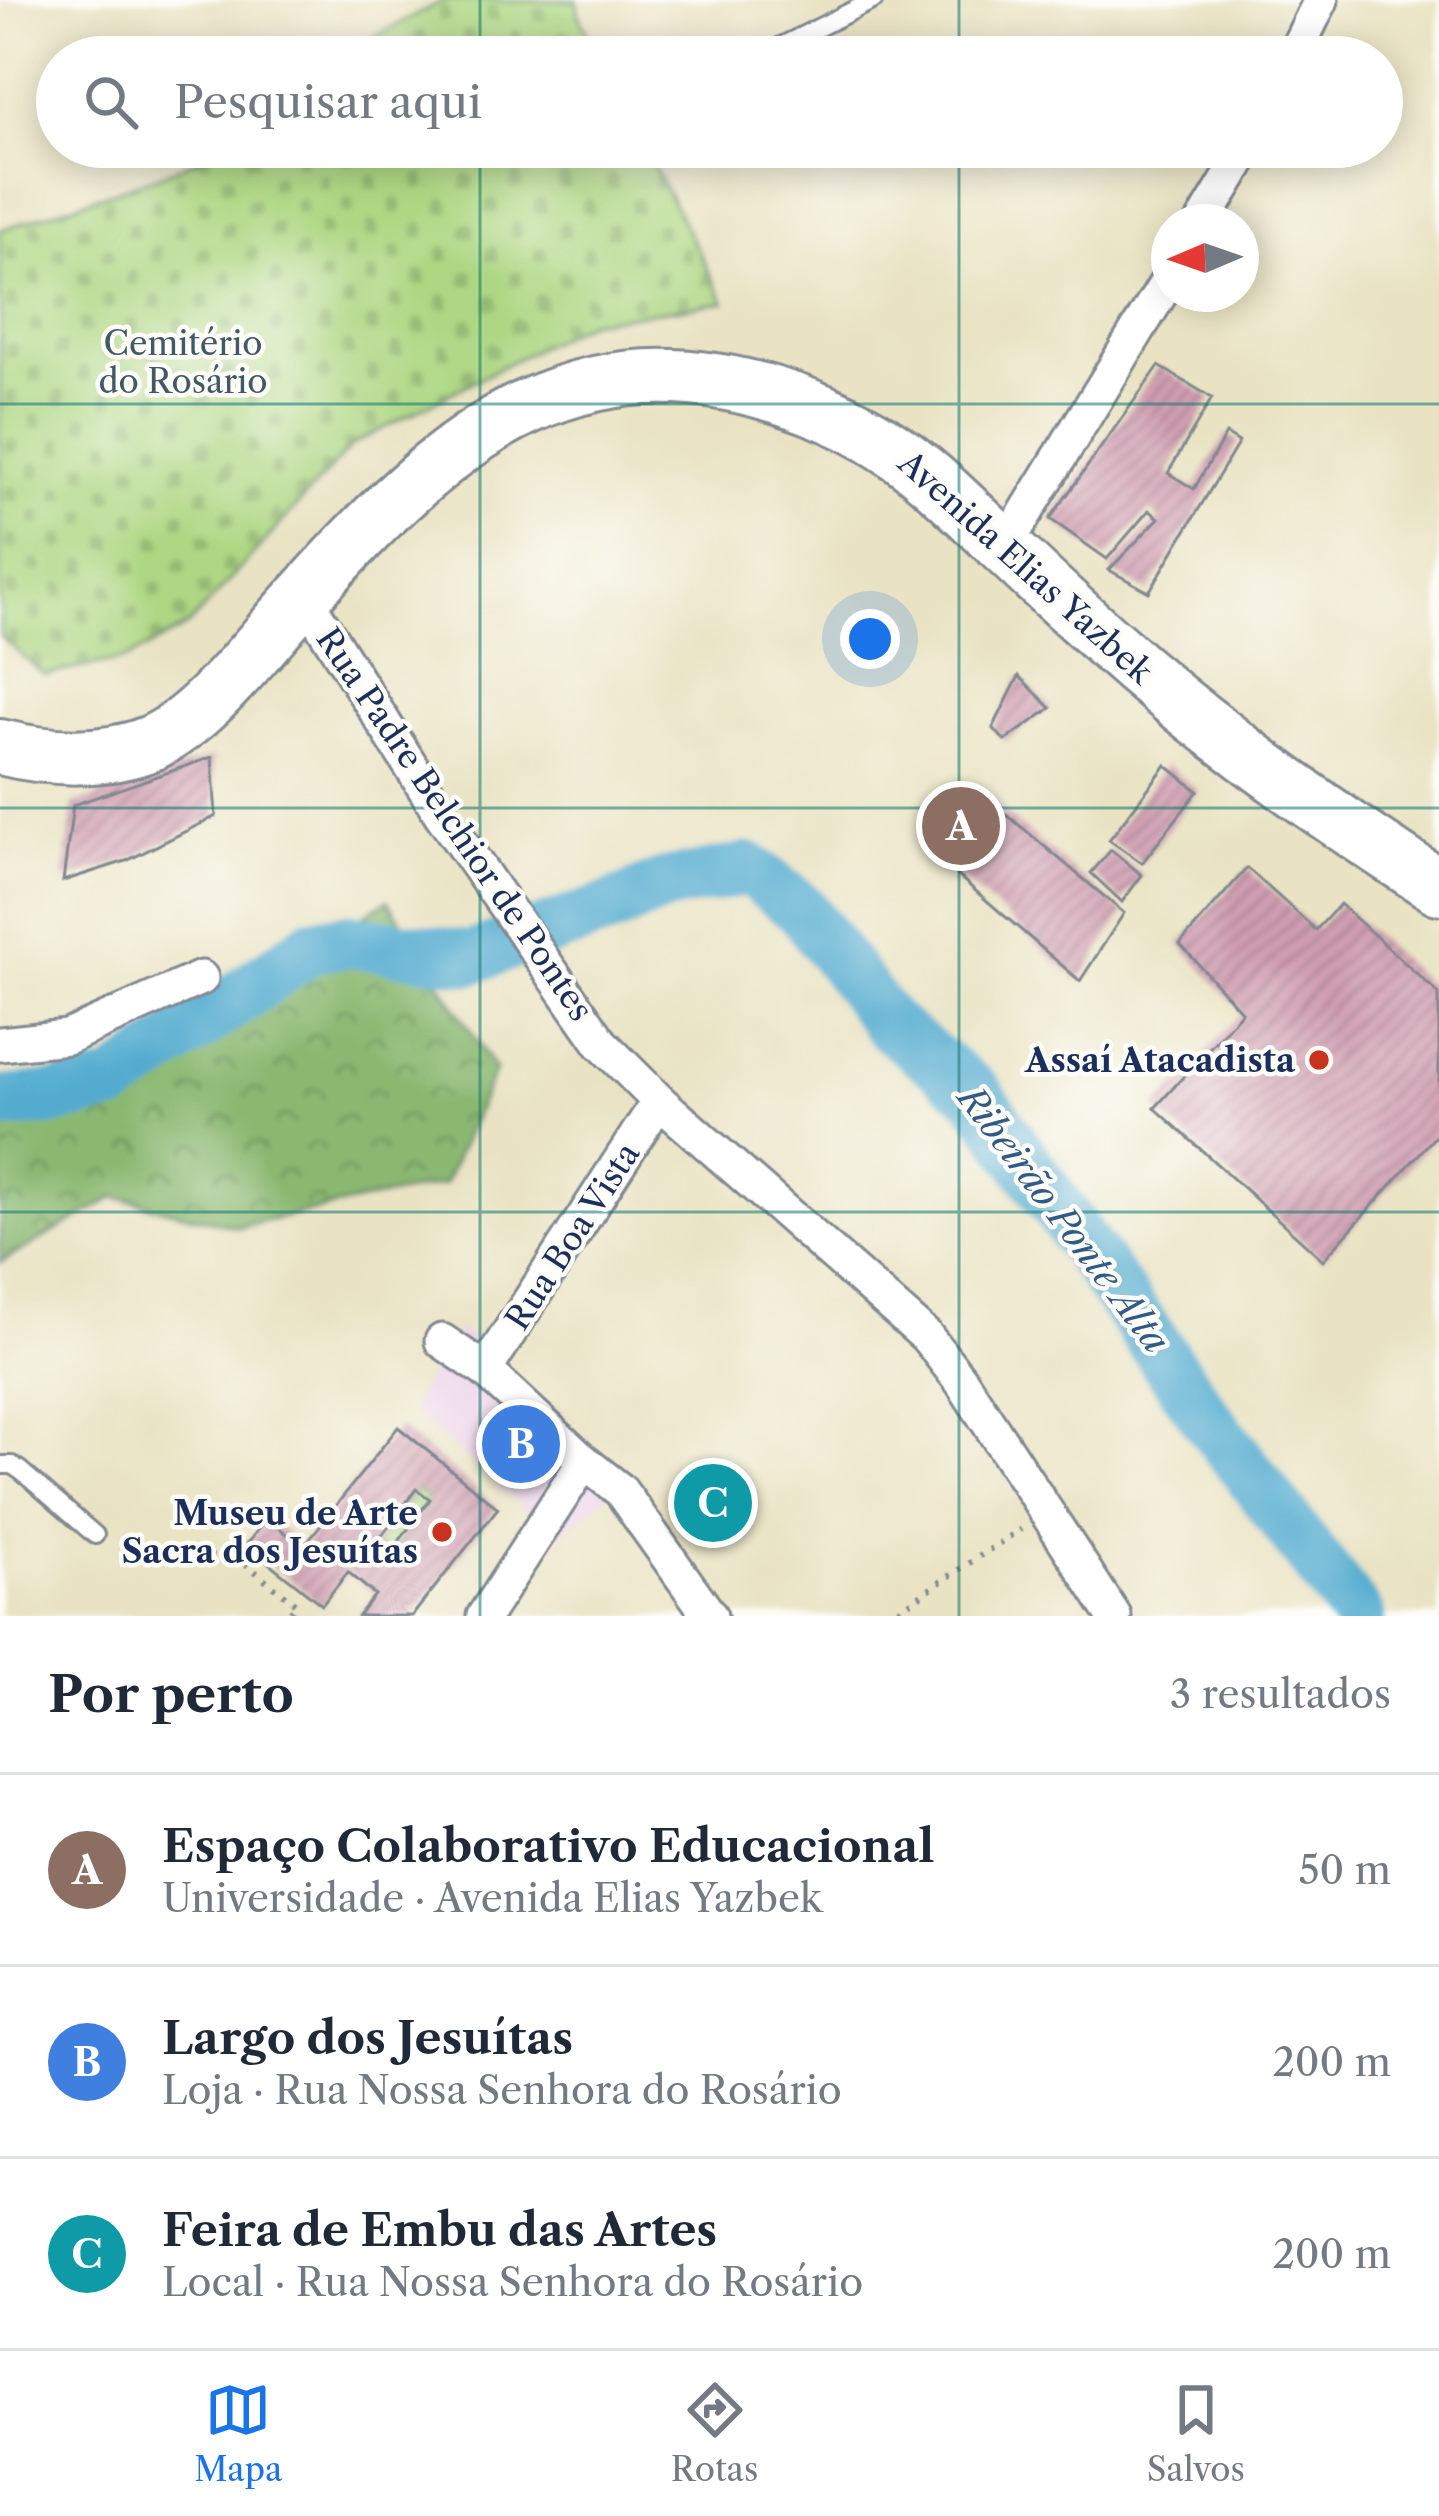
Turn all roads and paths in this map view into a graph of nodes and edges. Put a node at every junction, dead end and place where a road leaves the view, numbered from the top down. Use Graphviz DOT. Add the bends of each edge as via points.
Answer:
graph roads {
  1 [pos="874,0"];
  2 [pos="1321,0"];
  3 [pos="801,36"];
  4 [pos="1303,36"];
  5 [pos="1235,168"];
  6 [pos="1214,204"];
  7 [pos="1151,308"];
  8 [pos="1004,548"];
  9 [pos="304,596"];
  10 [pos="0,710"];
  11 [pos="188,718"];
  12 [pos="0,747"];
  13 [pos="1439,887"];
  14 [pos="201,978"];
  15 [pos="0,1044"];
  16 [pos="658,1101"];
  17 [pos="442,1341"];
  18 [pos="485,1370"];
  19 [pos="584,1462"];
  20 [pos="0,1465"];
  21 [pos="1049,1511"];
  22 [pos="95,1535"];
  23 [pos="187,1550"];
  24 [pos="286,1616"];
  25 [pos="484,1616"];
  26 [pos="710,1616"];
  27 [pos="889,1616"];
  28 [pos="1114,1616"];
  1 -- 3 [label="lane"];
  2 -- 4 [label="street"];
  5 -- 6 [label="street"];
  7 -- 8 [label="street"];
  8 -- 9 [label="main road, Avenida Elias Yazbek" via="930,473 861,428 745,385 642,375 593,382 499,419 429,467"];
  8 -- 13 [label="main road, Avenida Elias Yazbek" via="1238,749"];
  9 -- 11 [label="main road, Avenida Elias Yazbek"];
  9 -- 16 [label="street, Rua Padre Belchior de Pontes" via="564,994"];
  10 -- 11 [label="main road" via="70,721"];
  11 -- 12 [label="main road, Avenida Elias Yazbek" via="154,742 116,754 60,757"];
  14 -- 15 [label="street" via="67,1037"];
  16 -- 18 [label="street, Rua Boa Vista"];
  16 -- 21 [label="street, Rua Padre Belchior de Pontes" via="926,1336"];
  17 -- 18 [label="street"];
  18 -- 19 [label="street"];
  19 -- 25 [label="street"];
  19 -- 26 [label="street" via="620,1490"];
  20 -- 22 [label="lane" via="12,1465"];
  21 -- 27 [label="path"];
  21 -- 28 [label="street, Rua Padre Belchior de Pontes"];
  23 -- 24 [label="path" via="247,1565 297,1605"];
}
